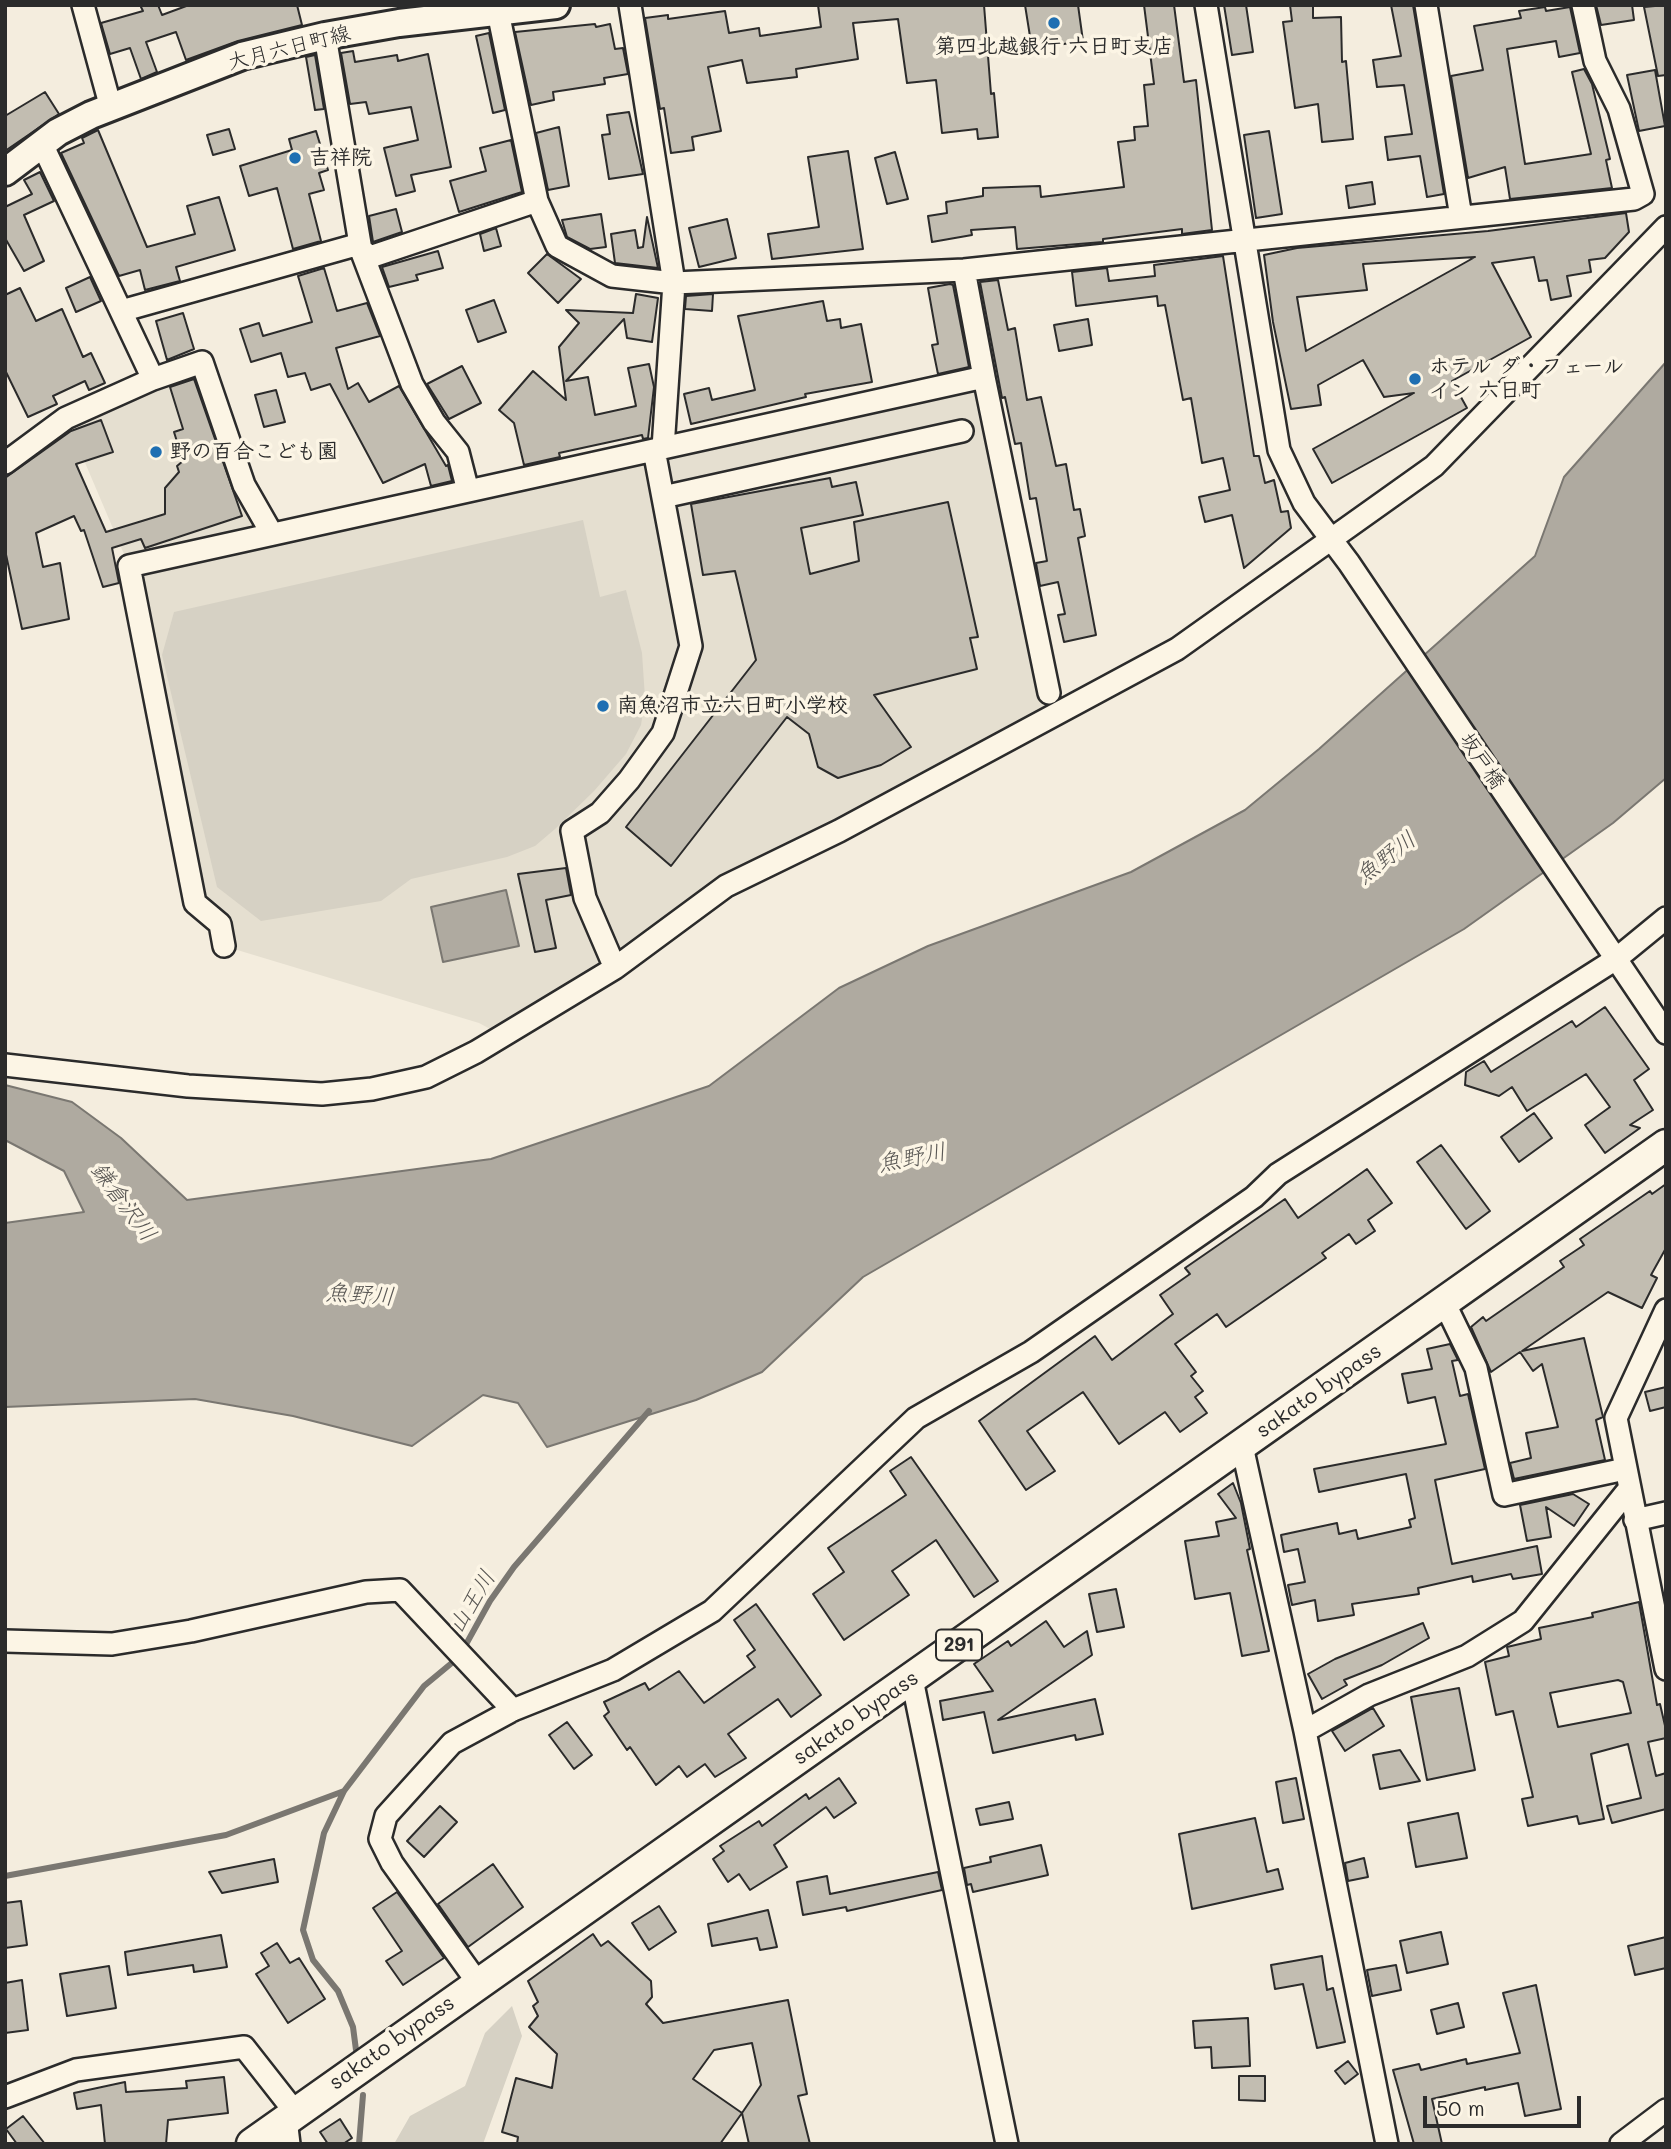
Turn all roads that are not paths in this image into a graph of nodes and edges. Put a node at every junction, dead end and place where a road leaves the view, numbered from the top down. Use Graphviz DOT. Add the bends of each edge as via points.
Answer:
graph roads {
  1 [pos="83,5"];
  2 [pos="556,5"];
  3 [pos="630,5"];
  4 [pos="1206,5"];
  5 [pos="1426,5"];
  6 [pos="1583,5"];
  7 [pos="514,8"];
  8 [pos="396,14"];
  9 [pos="325,36"];
  10 [pos="111,108"];
  11 [pos="42,144"];
  12 [pos="5,172"];
  13 [pos="537,201"];
  14 [pos="1461,217"];
  15 [pos="1666,227"];
  16 [pos="1244,239"];
  17 [pos="361,250"];
  18 [pos="964,270"];
  19 [pos="674,283"];
  20 [pos="121,311"];
  21 [pos="984,377"];
  22 [pos="153,379"];
  23 [pos="962,431"];
  24 [pos="658,449"];
  25 [pos="5,463"];
  26 [pos="468,491"];
  27 [pos="663,497"];
  28 [pos="272,534"];
  29 [pos="1332,538"];
  30 [pos="1049,693"];
  31 [pos="1666,918"];
  32 [pos="224,946"];
  33 [pos="1616,959"];
  34 [pos="615,968"];
  35 [pos="1666,1033"];
  36 [pos="5,1065"];
  37 [pos="1666,1145"];
  38 [pos="1444,1302"];
  39 [pos="1666,1310"];
  40 [pos="1242,1446"];
  41 [pos="1627,1479"];
  42 [pos="1666,1513"];
  43 [pos="1635,1520"];
  44 [pos="1663,1639"];
  45 [pos="5,1641"];
  46 [pos="1666,1669"];
  47 [pos="912,1679"];
  48 [pos="513,1710"];
  49 [pos="1305,1731"];
  50 [pos="478,1983"];
  51 [pos="5,2097"];
  52 [pos="1666,2110"];
  53 [pos="290,2125"];
  54 [pos="252,2144"];
  55 [pos="1007,2144"];
  56 [pos="1387,2144"];
  57 [pos="1621,2144"];
  1 -- 10 [label="street"];
  2 -- 7 [label="main road, 大月六日町線"];
  3 -- 19 [label="street"];
  4 -- 16 [label="street, 坂戸橋"];
  5 -- 14 [label="street"];
  6 -- 14 [label="street" via="1595,61 1619,109 1643,194 1634,200"];
  7 -- 8 [label="main road, 大月六日町線"];
  7 -- 13 [label="street"];
  8 -- 9 [label="main road, 大月六日町線"];
  9 -- 10 [label="main road, 大月六日町線" via="242,56"];
  9 -- 17 [label="street"];
  10 -- 11 [label="main road, 大月六日町線"];
  11 -- 12 [label="main road, 大月六日町線"];
  11 -- 20 [label="street"];
  13 -- 17 [label="street" via="370,257"];
  13 -- 19 [label="street" via="557,246 612,276"];
  14 -- 16 [label="street"];
  15 -- 29 [label="street" via="1434,466"];
  16 -- 18 [label="street"];
  16 -- 29 [label="street, 坂戸橋" via="1279,450 1304,503"];
  17 -- 20 [label="street" via="356,245"];
  17 -- 26 [label="street" via="412,384 458,452"];
  18 -- 19 [label="street"];
  18 -- 21 [label="street"];
  19 -- 24 [label="street"];
  20 -- 22 [label="street"];
  21 -- 24 [label="street"];
  21 -- 30 [label="street"];
  22 -- 25 [label="street" via="66,418"];
  22 -- 28 [label="street" via="202,362 244,485"];
  23 -- 27 [label="street"];
  24 -- 26 [label="street"];
  24 -- 27 [label="street"];
  26 -- 28 [label="street"];
  27 -- 34 [label="street" via="691,646 663,733 600,813 572,831 585,898"];
  28 -- 32 [label="street" via="130,566 195,903 220,924"];
  29 -- 33 [label="street, 坂戸橋"];
  29 -- 34 [label="street" via="1177,649 839,831 726,886"];
  31 -- 33 [label="street"];
  33 -- 35 [label="street, 坂戸橋"];
  33 -- 48 [label="street" via="1278,1174 1254,1197 1031,1352 916,1418 712,1611 613,1670"];
  34 -- 36 [label="street" via="505,1037 426,1077 372,1089 322,1094 215,1088"];
  37 -- 38 [label="highway, sakato bypass / 291"];
  38 -- 40 [label="highway, sakato bypass / 291"];
  38 -- 41 [label="street" via="1476,1368 1504,1495"];
  39 -- 41 [label="street" via="1616,1418"];
  40 -- 47 [label="highway, sakato bypass / 291"];
  40 -- 49 [label="street"];
  41 -- 43 [label="street"];
  41 -- 49 [label="street" via="1523,1621 1466,1656 1369,1695"];
  42 -- 43 [label="street"];
  43 -- 44 [label="street"];
  44 -- 46 [label="street"];
  45 -- 48 [label="street" via="112,1644 366,1592 400,1590"];
  47 -- 50 [label="highway, sakato bypass / 291"];
  47 -- 55 [label="street"];
  48 -- 50 [label="street" via="452,1743 386,1816 380,1839 392,1863"];
  49 -- 56 [label="street"];
  50 -- 53 [label="highway, sakato bypass / 291"];
  51 -- 53 [label="street" via="76,2070 244,2047"];
  52 -- 57 [label="street"];
  53 -- 54 [label="highway, sakato bypass / 291"];
}
